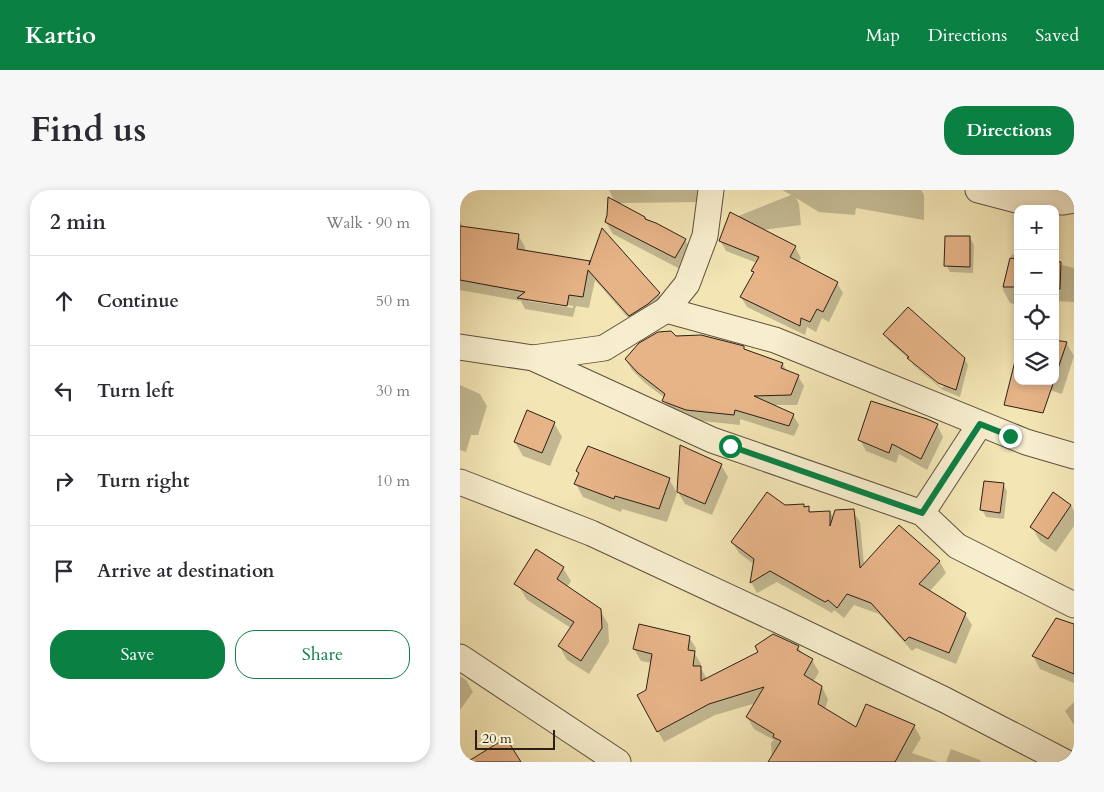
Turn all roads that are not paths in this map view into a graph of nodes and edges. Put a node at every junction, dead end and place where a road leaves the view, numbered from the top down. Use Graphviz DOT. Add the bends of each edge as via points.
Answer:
graph roads {
  1 [pos="710,190"];
  2 [pos="978,190"];
  3 [pos="1074,200"];
  4 [pos="666,310"];
  5 [pos="460,346"];
  6 [pos="533,358"];
  7 [pos="980,424"];
  8 [pos="1074,456"];
  9 [pos="460,482"];
  10 [pos="922,513"];
  11 [pos="1074,605"];
  12 [pos="460,657"];
  13 [pos="618,762"];
  14 [pos="1065,762"];
  1 -- 4 [label="street" via="705,236 687,284"];
  2 -- 3 [label="street" via="1016,200"];
  4 -- 6 [label="street" via="604,348"];
  4 -- 7 [label="street" via="775,340"];
  5 -- 6 [label="street"];
  6 -- 10 [label="street" via="712,440"];
  7 -- 8 [label="street"];
  7 -- 10 [label="street"];
  9 -- 14 [label="street" via="600,537 945,700"];
  10 -- 11 [label="street" via="957,546"];
  12 -- 13 [label="street"];
}
